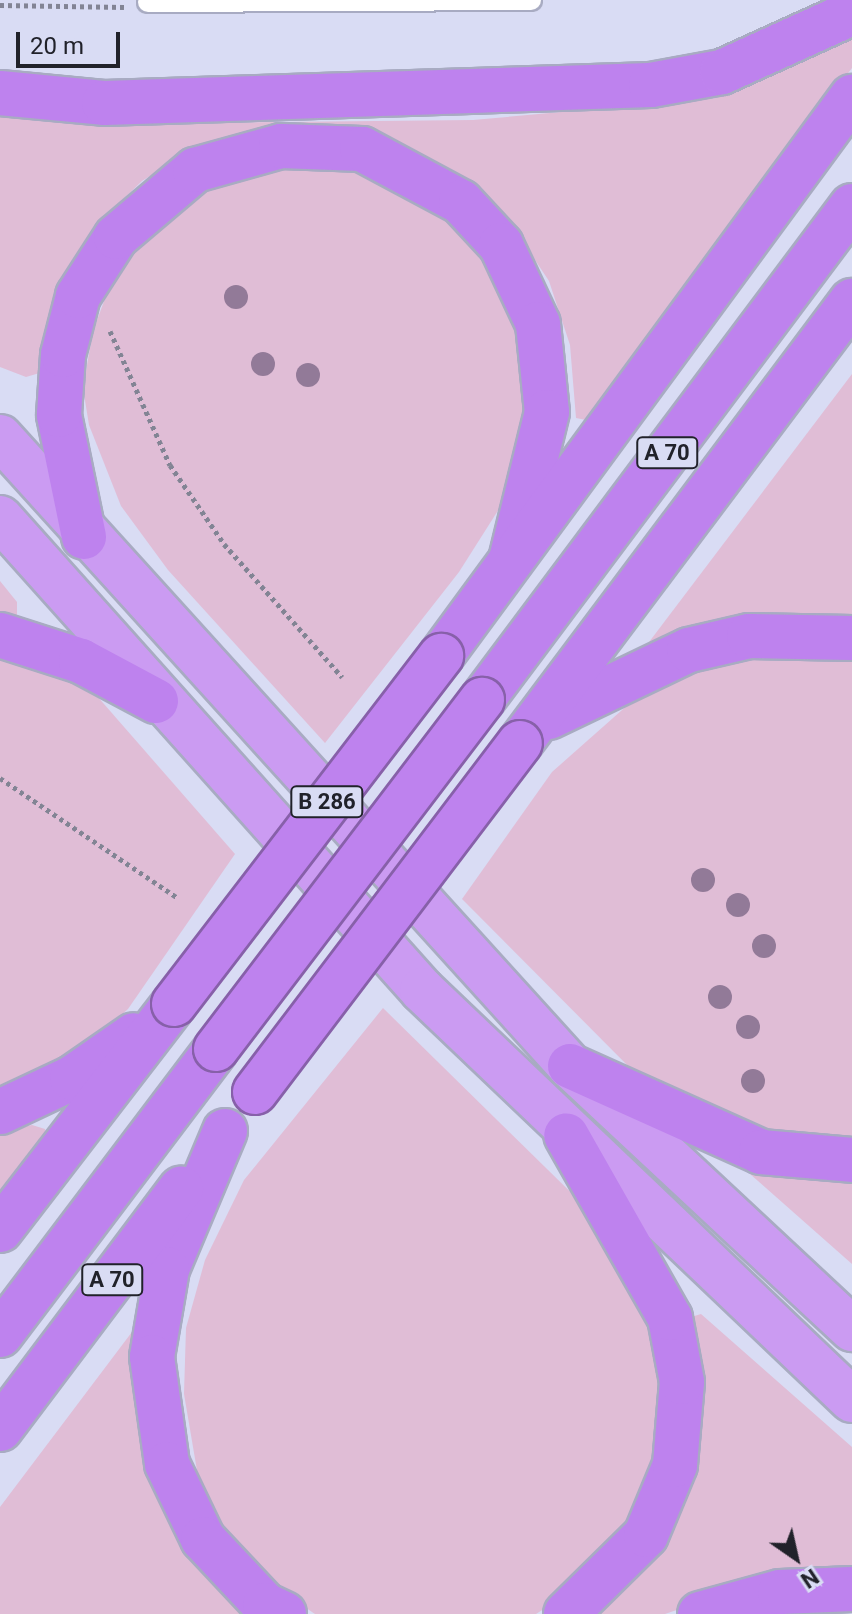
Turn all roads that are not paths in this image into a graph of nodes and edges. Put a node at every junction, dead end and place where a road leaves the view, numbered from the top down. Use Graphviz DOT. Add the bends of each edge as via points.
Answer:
graph roads {
  1 [pos="531,0"];
  2 [pos="148,2"];
  3 [pos="852,13"];
  4 [pos="0,93"];
  5 [pos="852,97"];
  6 [pos="852,206"];
  7 [pos="852,301"];
  8 [pos="0,437"];
  9 [pos="0,518"];
  10 [pos="84,537"];
  11 [pos="511,560"];
  12 [pos="0,635"];
  13 [pos="852,638"];
  14 [pos="156,701"];
  15 [pos="526,735"];
  16 [pos="169,1010"];
  17 [pos="570,1066"];
  18 [pos="0,1112"];
  19 [pos="225,1131"];
  20 [pos="566,1135"];
  21 [pos="852,1160"];
  22 [pos="0,1230"];
  23 [pos="852,1329"];
  24 [pos="0,1335"];
  25 [pos="852,1400"];
  26 [pos="0,1429"];
  27 [pos="852,1589"];
  28 [pos="284,1614"];
  29 [pos="566,1614"];
  30 [pos="700,1614"];
  1 -- 2 [label="lane"];
  3 -- 4 [label="highway" via="722,72 651,85 104,103"];
  5 -- 11 [label="highway"];
  6 -- 24 [label="highway, A 70, bridge"];
  7 -- 15 [label="highway, A 70"];
  8 -- 10 [label="highway, B 286"];
  9 -- 14 [label="highway, B 286"];
  10 -- 11 [label="highway" via="59,415 63,355 90,278 116,237 195,170 281,146 362,149 461,202 501,245 538,324 547,412"];
  10 -- 17 [label="highway, B 286"];
  11 -- 16 [label="highway, bridge"];
  12 -- 14 [label="highway" via="44,645"];
  13 -- 15 [label="highway" via="749,636 689,650 618,678"];
  14 -- 20 [label="highway, B 286"];
  15 -- 19 [label="highway, A 70, bridge"];
  16 -- 18 [label="highway" via="72,1078"];
  16 -- 22 [label="highway"];
  17 -- 21 [label="highway" via="761,1152"];
  17 -- 23 [label="highway, B 286"];
  19 -- 26 [label="highway, A 70"];
  19 -- 28 [label="highway" via="167,1269 152,1357 167,1464 203,1539 265,1605"];
  20 -- 25 [label="highway, B 286"];
  20 -- 29 [label="highway" via="670,1318 682,1382 675,1465 646,1535"];
  27 -- 30 [label="highway" via="780,1592"];
}
